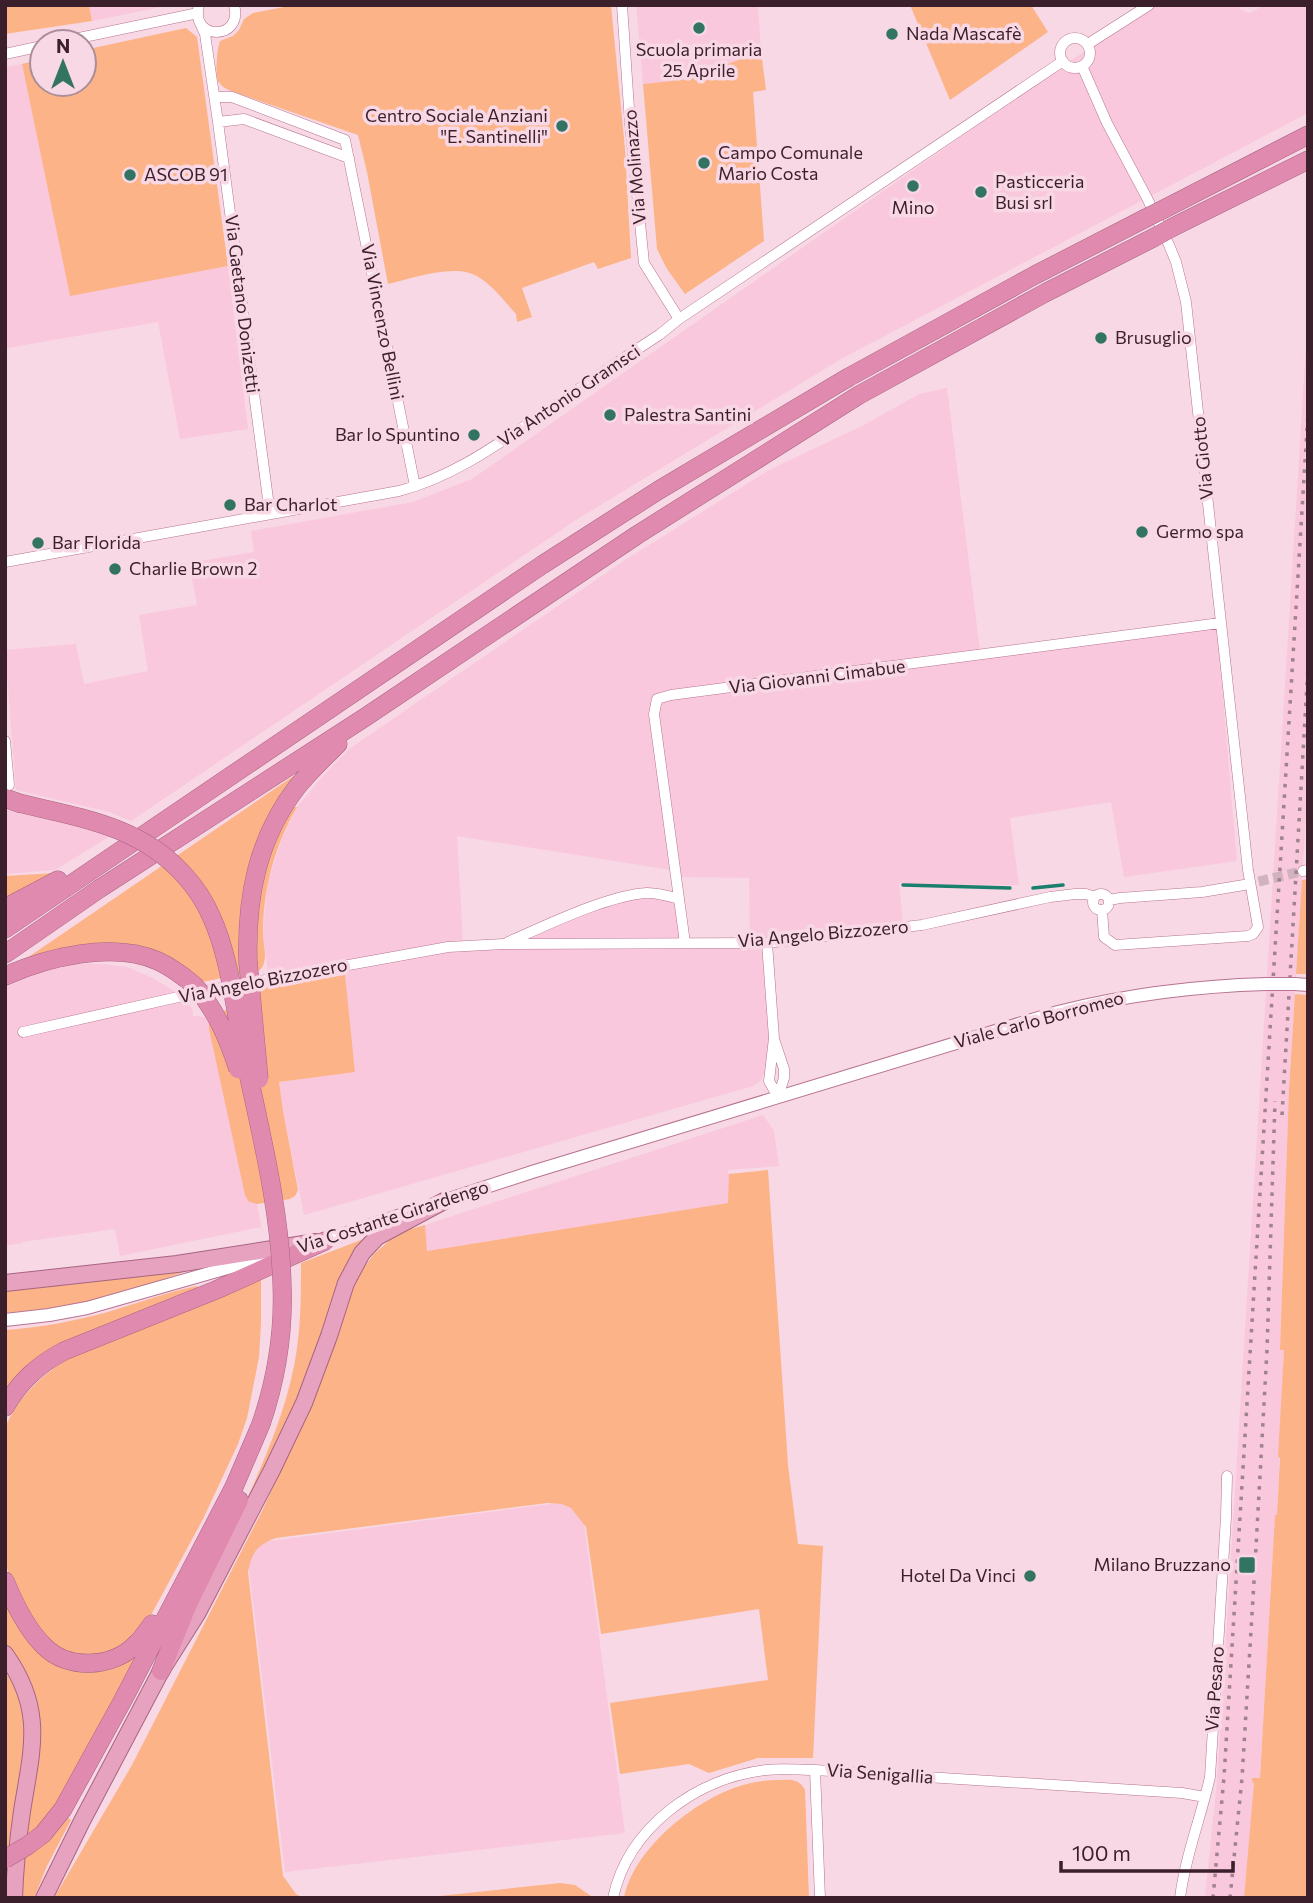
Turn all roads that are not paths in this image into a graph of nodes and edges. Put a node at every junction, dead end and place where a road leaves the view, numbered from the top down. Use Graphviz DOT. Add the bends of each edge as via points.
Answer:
graph roads {
  1 [pos="234,5"];
  2 [pos="622,5"];
  3 [pos="1149,5"];
  4 [pos="199,10"];
  5 [pos="224,31"];
  6 [pos="98,33"];
  7 [pos="1088,44"];
  8 [pos="28,49"];
  9 [pos="208,52"];
  10 [pos="5,54"];
  11 [pos="1063,61"];
  12 [pos="1082,66"];
  13 [pos="215,97"];
  14 [pos="218,122"];
  15 [pos="1308,135"];
  16 [pos="349,158"];
  17 [pos="1308,160"];
  18 [pos="679,320"];
  19 [pos="415,486"];
  20 [pos="270,514"];
  21 [pos="5,562"];
  22 [pos="1220,624"];
  23 [pos="432,639"];
  24 [pos="364,718"];
  25 [pos="5,741"];
  26 [pos="10,797"];
  27 [pos="1244,885"];
  28 [pos="1095,897"];
  29 [pos="679,899"];
  30 [pos="1109,900"];
  31 [pos="5,908"];
  32 [pos="1102,910"];
  33 [pos="5,929"];
  34 [pos="685,943"];
  35 [pos="766,943"];
  36 [pos="504,944"];
  37 [pos="5,954"];
  38 [pos="5,976"];
  39 [pos="1302,985"];
  40 [pos="23,1032"];
  41 [pos="774,1038"];
  42 [pos="778,1097"];
  43 [pos="262,1146"];
  44 [pos="446,1200"];
  45 [pos="325,1241"];
  46 [pos="5,1283"];
  47 [pos="5,1320"];
  48 [pos="5,1407"];
  49 [pos="261,1424"];
  50 [pos="1227,1476"];
  51 [pos="190,1569"];
  52 [pos="5,1581"];
  53 [pos="5,1654"];
  54 [pos="161,1671"];
  55 [pos="815,1770"];
  56 [pos="1206,1797"];
  57 [pos="5,1859"];
  58 [pos="14,1898"];
  59 [pos="44,1898"];
  60 [pos="612,1898"];
  61 [pos="820,1898"];
  62 [pos="1180,1898"];
  1 -- 5 [label="street" via="235,20"];
  2 -- 18 [label="street, Via Molinazzo" via="644,263"];
  3 -- 7 [label="street"];
  4 -- 5 [label="street" via="203,27"];
  4 -- 6 [label="street"];
  4 -- 9 [label="street, Via Gaetano Donizetti"];
  5 -- 9 [label="street" via="212,40"];
  7 -- 11 [label="street" via="1079,38 1069,39 1062,46"];
  7 -- 12 [label="street" via="1091,54"];
  8 -- 10 [label="street"];
  9 -- 13 [label="street, Via Gaetano Donizetti"];
  11 -- 12 [label="street"];
  11 -- 18 [label="street, Via Antonio Gramsci"];
  12 -- 22 [label="street, Via Giotto" via="1169,245 1186,302"];
  13 -- 14 [label="street, Via Gaetano Donizetti"];
  13 -- 16 [label="street" via="232,97 345,141"];
  14 -- 16 [label="street" via="244,119"];
  14 -- 20 [label="street, Via Gaetano Donizetti"];
  15 -- 23 [label="highway, bridge" via="849,377 648,498"];
  16 -- 19 [label="street, Via Vincenzo Bellini"];
  17 -- 24 [label="highway, bridge" via="1045,293 859,395"];
  18 -- 19 [label="street, Via Antonio Gramsci" via="487,452"];
  19 -- 20 [label="street, Via Antonio Gramsci"];
  20 -- 21 [label="street, Via Antonio Gramsci"];
  22 -- 29 [label="street, Via Giovanni Cimabue" via="657,699 654,714"];
  22 -- 32 [label="street, Via Giotto" via="1256,930 1248,936 1115,945 1104,937"];
  23 -- 31 [label="highway" via="375,669 125,837"];
  23 -- 33 [label="highway"];
  24 -- 37 [label="highway"];
  24 -- 43 [label="highway, bridge" via="297,786 273,826 251,890 248,962"];
  25 -- 26 [label="street"];
  26 -- 43 [label="highway, bridge" via="118,828 150,845 186,877 211,916 222,951"];
  27 -- 30 [label="street"];
  28 -- 30 [label="street" via="1101,894"];
  28 -- 32 [label="street" via="1094,904"];
  28 -- 35 [label="street, Via Angelo Bizzozero" via="1050,897 922,925"];
  29 -- 34 [label="street, Via Giovanni Cimabue"];
  29 -- 36 [label="street, Via Angelo Bizzozero" via="632,895"];
  30 -- 32 [label="street"];
  34 -- 35 [label="street, Via Angelo Bizzozero"];
  34 -- 36 [label="street, Via Angelo Bizzozero"];
  35 -- 41 [label="street"];
  36 -- 40 [label="street, Via Angelo Bizzozero" via="448,947 205,991"];
  38 -- 43 [label="highway, bridge" via="66,956 111,953 132,954 180,974 212,1008 225,1034"];
  39 -- 42 [label="street, Viale Carlo Borromeo, bridge" via="1188,988 1097,1002"];
  41 -- 42 [label="street" via="784,1069"];
  41 -- 42 [label="street" via="769,1081"];
  42 -- 44 [label="street, Via Costante Girardengo"];
  43 -- 49 [label="highway, bridge" via="278,1231 282,1308 275,1376"];
  44 -- 45 [label="street, Via Costante Girardengo"];
  44 -- 54 [label="highway" via="377,1237 362,1253 346,1283 304,1403 272,1471 197,1614"];
  45 -- 46 [label="highway" via="177,1264"];
  45 -- 47 [label="street, Via Costante Girardengo" via="98,1305"];
  45 -- 48 [label="highway" via="64,1351 27,1377"];
  49 -- 51 [label="highway"];
  49 -- 54 [label="highway" via="238,1504 188,1604"];
  50 -- 56 [label="street, Via Pesaro"];
  51 -- 52 [label="highway" via="135,1646 94,1663 68,1660 45,1648"];
  51 -- 57 [label="highway, bridge" via="63,1809 43,1834"];
  53 -- 58 [label="highway" via="22,1685 33,1721"];
  54 -- 59 [label="highway"];
  55 -- 56 [label="street, Via Senigallia"];
  55 -- 60 [label="street, Via Senigallia" via="768,1769 701,1788 640,1837"];
  55 -- 61 [label="street"];
  56 -- 62 [label="street, Via Pesaro"];
}
